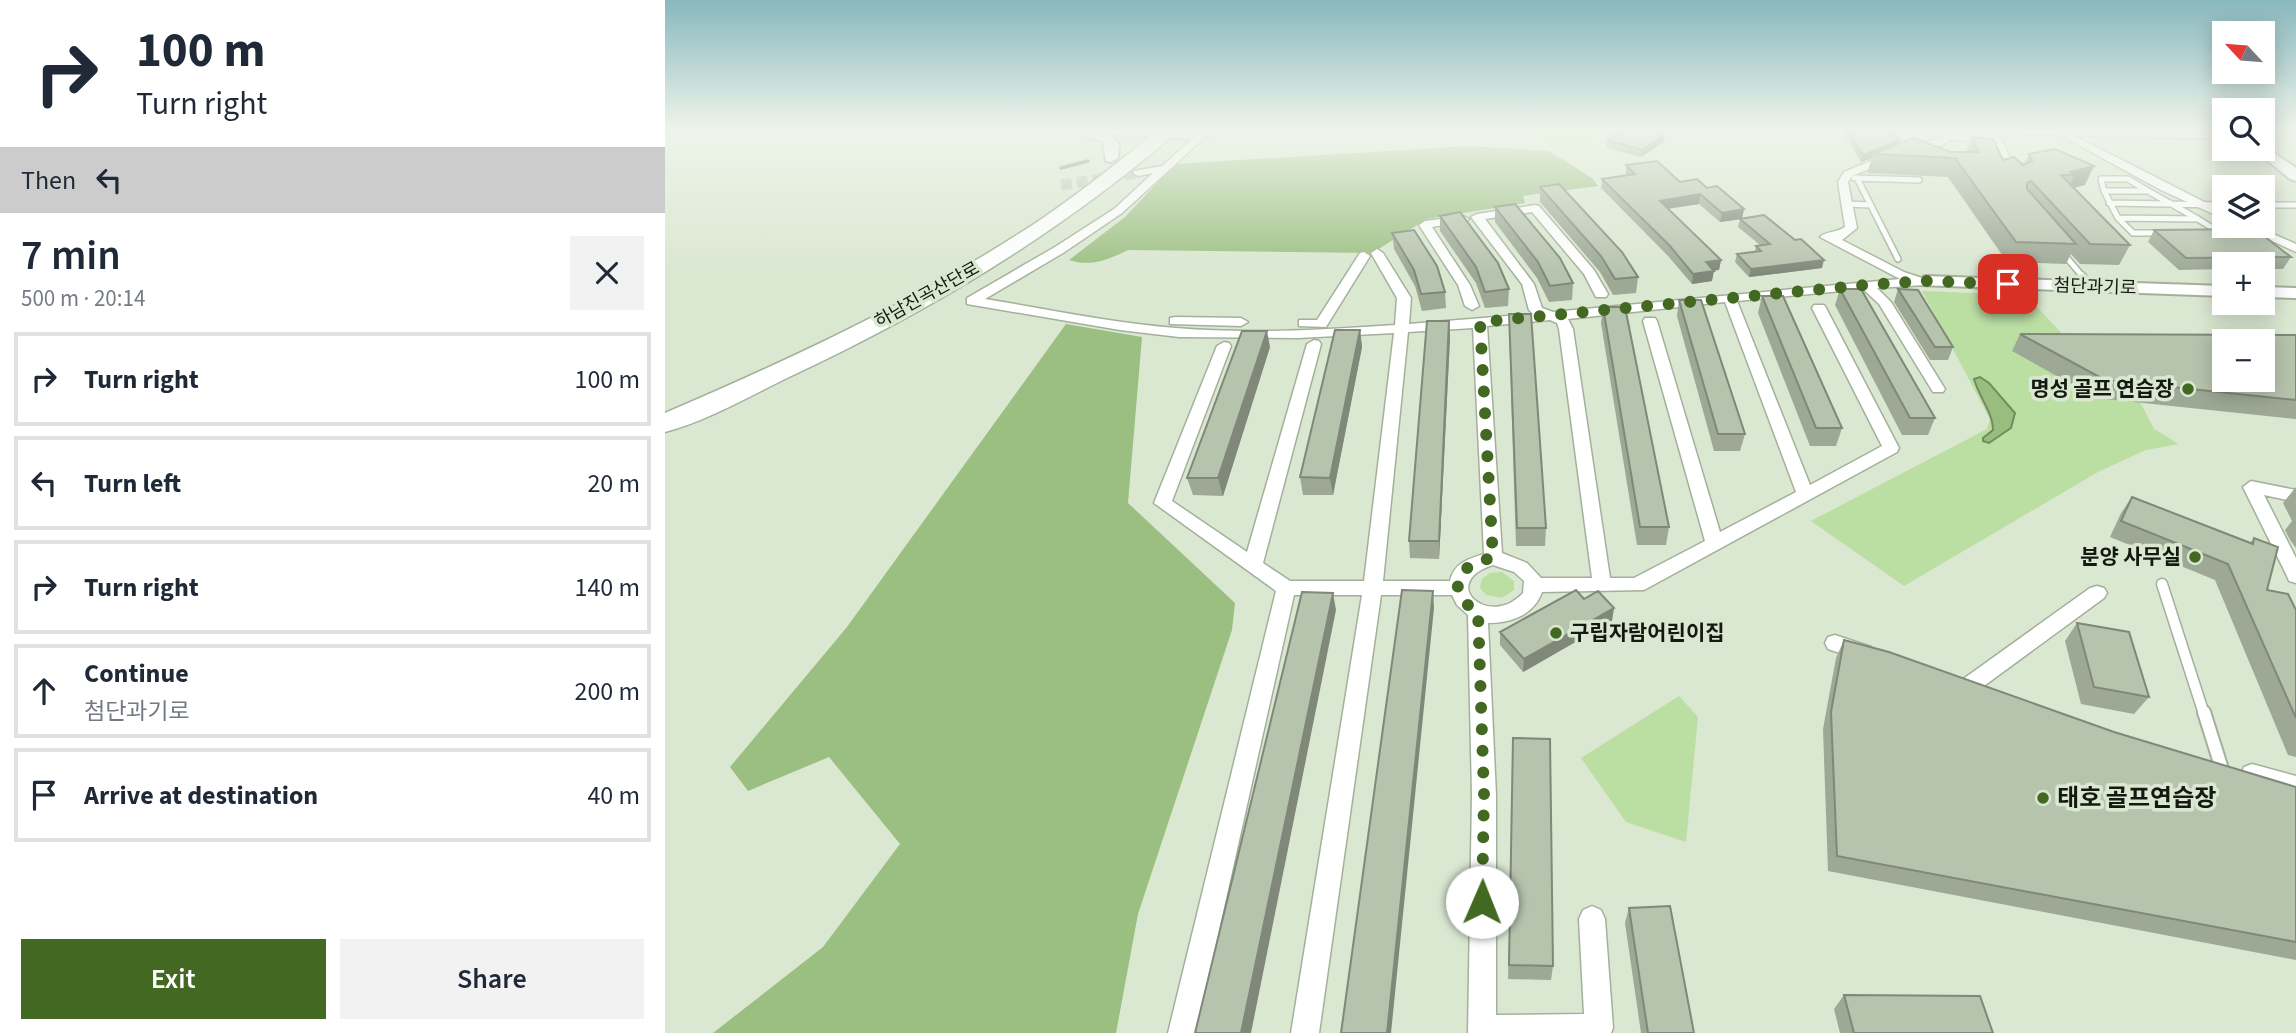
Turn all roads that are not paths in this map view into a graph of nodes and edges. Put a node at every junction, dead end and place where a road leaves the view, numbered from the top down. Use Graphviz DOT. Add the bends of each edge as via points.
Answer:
graph roads {
  1 [pos="1085,178"];
  2 [pos="1110,178"];
  3 [pos="1155,178"];
  4 [pos="1851,178"];
  5 [pos="1858,178"];
  6 [pos="2123,178"];
  7 [pos="2129,178"];
  8 [pos="2148,178"];
  9 [pos="1919,180"];
  10 [pos="2104,191"];
  11 [pos="2148,191"];
  12 [pos="1847,204"];
  13 [pos="2109,204"];
  14 [pos="2198,204"];
  15 [pos="1870,205"];
  16 [pos="2172,205"];
  17 [pos="2212,205"];
  18 [pos="2275,205"];
  19 [pos="2296,205"];
  20 [pos="2212,210"];
  21 [pos="1476,217"];
  22 [pos="2117,218"];
  23 [pos="2198,219"];
  24 [pos="1851,225"];
  25 [pos="2174,233"];
  26 [pos="2199,233"];
  27 [pos="2273,238"];
  28 [pos="2057,246"];
  29 [pos="2296,248"];
  30 [pos="1898,259"];
  31 [pos="1879,262"];
  32 [pos="1924,281"];
  33 [pos="1866,285"];
  34 [pos="2092,287"];
  35 [pos="2212,291"];
  36 [pos="2275,292"];
  37 [pos="2296,293"];
  38 [pos="1601,294"];
  39 [pos="1730,299"];
  40 [pos="1472,306"];
  41 [pos="1819,308"];
  42 [pos="1552,315"];
  43 [pos="1650,321"];
  44 [pos="1480,322"];
  45 [pos="1126,325"];
  46 [pos="1402,328"];
  47 [pos="1314,344"];
  48 [pos="1224,346"];
  49 [pos="1938,389"];
  50 [pos="665,409"];
  51 [pos="665,423"];
  52 [pos="1805,494"];
  53 [pos="2296,496"];
  54 [pos="1714,542"];
  55 [pos="1493,558"];
  56 [pos="1253,565"];
  57 [pos="2296,576"];
  58 [pos="2162,584"];
  59 [pos="1533,585"];
  60 [pos="1602,585"];
  61 [pos="1286,588"];
  62 [pos="1373,588"];
  63 [pos="1457,588"];
  64 [pos="2097,593"];
  65 [pos="1478,612"];
  66 [pos="1835,643"];
  67 [pos="1887,661"];
  68 [pos="1991,697"];
  69 [pos="2196,760"];
  70 [pos="2221,766"];
  71 [pos="2296,786"];
  72 [pos="1592,919"];
  73 [pos="1481,1031"];
  74 [pos="1600,1031"];
  75 [pos="1182,1033"];
  76 [pos="1305,1033"];
  1 -- 50 [label="highway, 하남진곡산단로" via="1030,220 916,287"];
  2 -- 51 [label="highway, 하남진곡산단로" via="1033,234 937,292 740,391"];
  3 -- 45 [label="street" via="1118,211 972,301"];
  4 -- 12 [label="street" via="1843,182"];
  4 -- 15 [label="lane"];
  5 -- 9 [label="lane"];
  6 -- 10 [label="lane" via="2101,179"];
  7 -- 11 [label="lane"];
  8 -- 14 [label="street"];
  10 -- 11 [label="lane"];
  10 -- 13 [label="lane"];
  11 -- 16 [label="lane"];
  12 -- 15 [label="lane"];
  12 -- 24 [label="street"];
  13 -- 16 [label="lane"];
  13 -- 22 [label="lane"];
  14 -- 16 [label="lane"];
  14 -- 17 [label="lane"];
  14 -- 20 [label="street"];
  15 -- 30 [label="lane"];
  16 -- 23 [label="lane"];
  18 -- 19 [label="lane"];
  21 -- 38 [label="street" via="1535,208 1590,273"];
  21 -- 40 [label="street" via="1425,225 1464,285"];
  21 -- 42 [label="street" via="1528,284 1537,310"];
  22 -- 23 [label="lane"];
  22 -- 25 [label="lane" via="2133,233"];
  23 -- 26 [label="lane" via="2224,234"];
  24 -- 31 [label="street" via="1860,243"];
  24 -- 31 [label="street" via="1843,236 1821,237"];
  27 -- 29 [label="street"];
  28 -- 34 [label="lane"];
  31 -- 32 [label="street" via="1900,275"];
  32 -- 33 [label="street"];
  32 -- 34 [label="street, 첨단과기로"];
  33 -- 39 [label="street"];
  33 -- 49 [label="street" via="1884,302"];
  34 -- 35 [label="street, 첨단과기로"];
  36 -- 37 [label="street"];
  39 -- 42 [label="street"];
  39 -- 52 [label="street"];
  41 -- 52 [label="street" via="1891,448"];
  42 -- 44 [label="street"];
  42 -- 60 [label="street" via="1563,321 1566,329"];
  43 -- 54 [label="street"];
  44 -- 46 [label="street"];
  44 -- 55 [label="street"];
  45 -- 46 [label="street" via="1209,334"];
  45 -- 46 [label="street" via="1153,320 1321,324 1371,255 1404,298"];
  46 -- 62 [label="street"];
  47 -- 56 [label="street"];
  48 -- 56 [label="street" via="1163,503"];
  52 -- 54 [label="street"];
  53 -- 57 [label="street" via="2251,487"];
  54 -- 60 [label="street" via="1637,585"];
  55 -- 59 [label="street" via="1516,562 1531,576"];
  55 -- 63 [label="street" via="1471,564 1458,579"];
  56 -- 61 [label="street"];
  58 -- 70 [label="lane"];
  59 -- 60 [label="street"];
  59 -- 65 [label="street" via="1532,595 1517,610"];
  61 -- 62 [label="street"];
  61 -- 75 [label="street"];
  62 -- 63 [label="street"];
  62 -- 76 [label="street"];
  63 -- 65 [label="street" via="1468,606"];
  64 -- 68 [label="street" via="1959,686"];
  65 -- 73 [label="street" via="1484,795"];
  66 -- 67 [label="street"];
  69 -- 70 [label="street"];
  70 -- 71 [label="street"];
  72 -- 74 [label="street"];
  73 -- 74 [label="street"];
}
